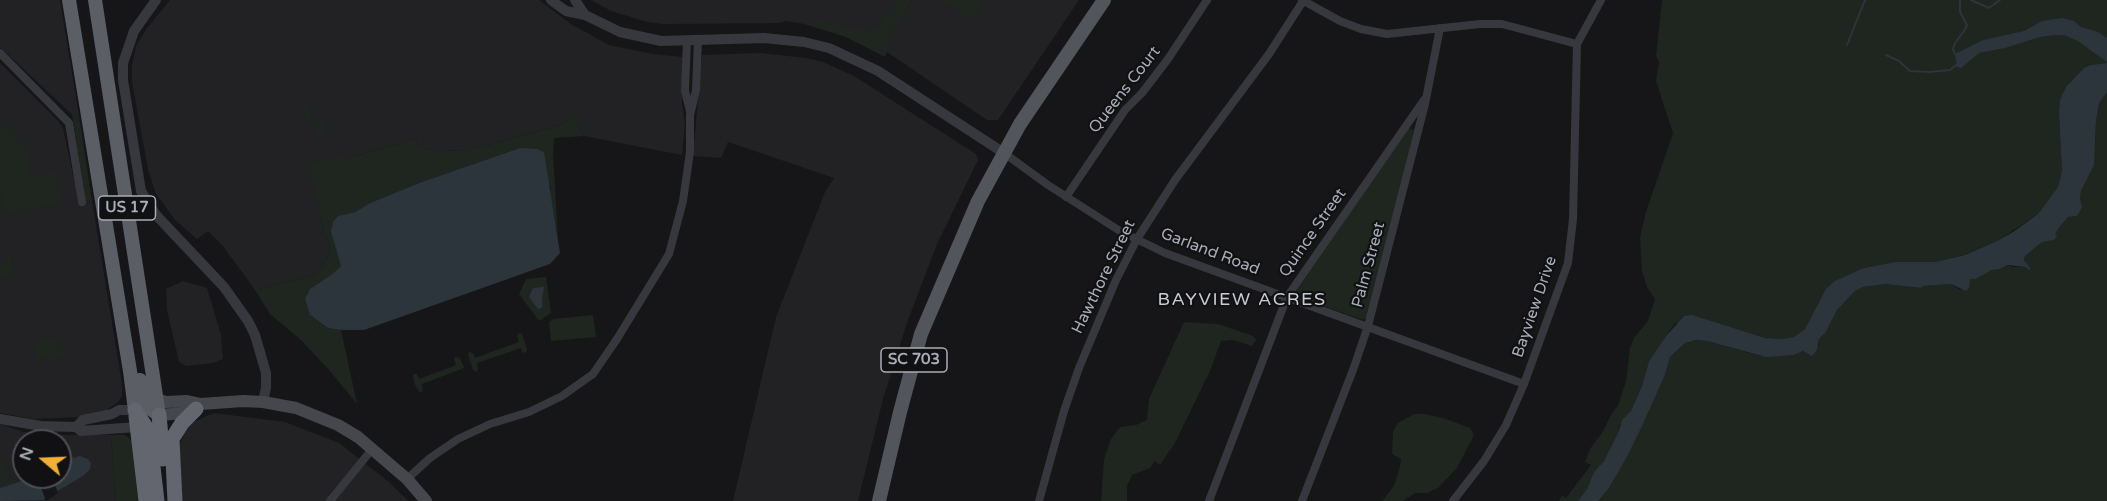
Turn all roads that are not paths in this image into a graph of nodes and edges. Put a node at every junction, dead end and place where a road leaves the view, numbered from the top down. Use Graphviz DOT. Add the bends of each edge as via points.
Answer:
graph roads {
  1 [pos="69,0"];
  2 [pos="95,0"];
  3 [pos="156,0"];
  4 [pos="551,0"];
  5 [pos="575,0"];
  6 [pos="1104,0"];
  7 [pos="1207,0"];
  8 [pos="1303,0"];
  9 [pos="1600,0"];
  10 [pos="585,15"];
  11 [pos="1440,28"];
  12 [pos="692,40"];
  13 [pos="1577,44"];
  14 [pos="0,52"];
  15 [pos="1427,95"];
  16 [pos="1004,153"];
  17 [pos="1066,197"];
  18 [pos="82,202"];
  19 [pos="1137,239"];
  20 [pos="116,281"];
  21 [pos="1287,297"];
  22 [pos="1368,326"];
  23 [pos="1524,384"];
  24 [pos="156,399"];
  25 [pos="263,402"];
  26 [pos="198,407"];
  27 [pos="135,410"];
  28 [pos="159,415"];
  29 [pos="0,419"];
  30 [pos="76,427"];
  31 [pos="137,427"];
  32 [pos="373,448"];
  33 [pos="407,479"];
  34 [pos="146,501"];
  35 [pos="157,501"];
  36 [pos="168,501"];
  37 [pos="175,501"];
  38 [pos="330,501"];
  39 [pos="426,501"];
  40 [pos="879,501"];
  41 [pos="1040,501"];
  42 [pos="1209,501"];
  43 [pos="1302,501"];
  44 [pos="1453,501"];
  1 -- 20 [label="highway, US 17"];
  2 -- 24 [label="highway, US 17"];
  3 -- 25 [label="street" via="134,31 123,63 141,191 156,215 224,286 248,321 266,373"];
  4 -- 10 [label="street" via="566,11"];
  5 -- 10 [label="street"];
  6 -- 16 [label="main road, SC 703"];
  7 -- 17 [label="street, Queens Court"];
  8 -- 11 [label="street" via="1361,29 1387,34"];
  8 -- 19 [label="street, Hawthore Street"];
  9 -- 13 [label="street, Bayview Drive"];
  10 -- 12 [label="street" via="635,36 661,41"];
  11 -- 13 [label="street" via="1502,24"];
  11 -- 15 [label="street, Palm Street"];
  12 -- 16 [label="street" via="781,39 829,48 878,71"];
  12 -- 33 [label="street" via="685,91 690,115 690,153 683,201 669,254 617,339 593,374 562,396 458,439"];
  13 -- 23 [label="street, Bayview Drive" via="1574,219 1568,262"];
  14 -- 18 [label="street" via="69,123"];
  15 -- 21 [label="street, Quince Street"];
  15 -- 22 [label="street, Palm Street"];
  16 -- 17 [label="street, Garland Road"];
  16 -- 40 [label="main road, SC 703" via="978,201 921,334"];
  17 -- 19 [label="street, Garland Road"];
  19 -- 21 [label="street, Garland Road"];
  19 -- 41 [label="street, Hawthore Street" via="1079,368"];
  20 -- 27 [label="highway, US 17"];
  20 -- 28 [label="highway" via="124,296 144,404"];
  21 -- 22 [label="street, Garland Road"];
  21 -- 42 [label="street, Quince Street"];
  22 -- 23 [label="street, Garland Road"];
  22 -- 43 [label="street, Palm Street"];
  23 -- 44 [label="street, Bayview Drive" via="1506,425"];
  24 -- 26 [label="main road" via="195,402"];
  24 -- 28 [label="highway, US 17"];
  25 -- 26 [label="main road"];
  25 -- 32 [label="main road" via="296,408 328,421"];
  26 -- 28 [label="main road" via="186,413"];
  26 -- 37 [label="highway" via="172,439"];
  27 -- 30 [label="street" via="119,410 83,420"];
  27 -- 31 [label="highway, US 17"];
  27 -- 35 [label="highway" via="149,432"];
  28 -- 36 [label="highway, US 17"];
  29 -- 30 [label="street"];
  30 -- 31 [label="street" via="81,431"];
  31 -- 34 [label="highway, US 17"];
  32 -- 33 [label="main road"];
  32 -- 38 [label="street"];
  33 -- 39 [label="main road"];
}
